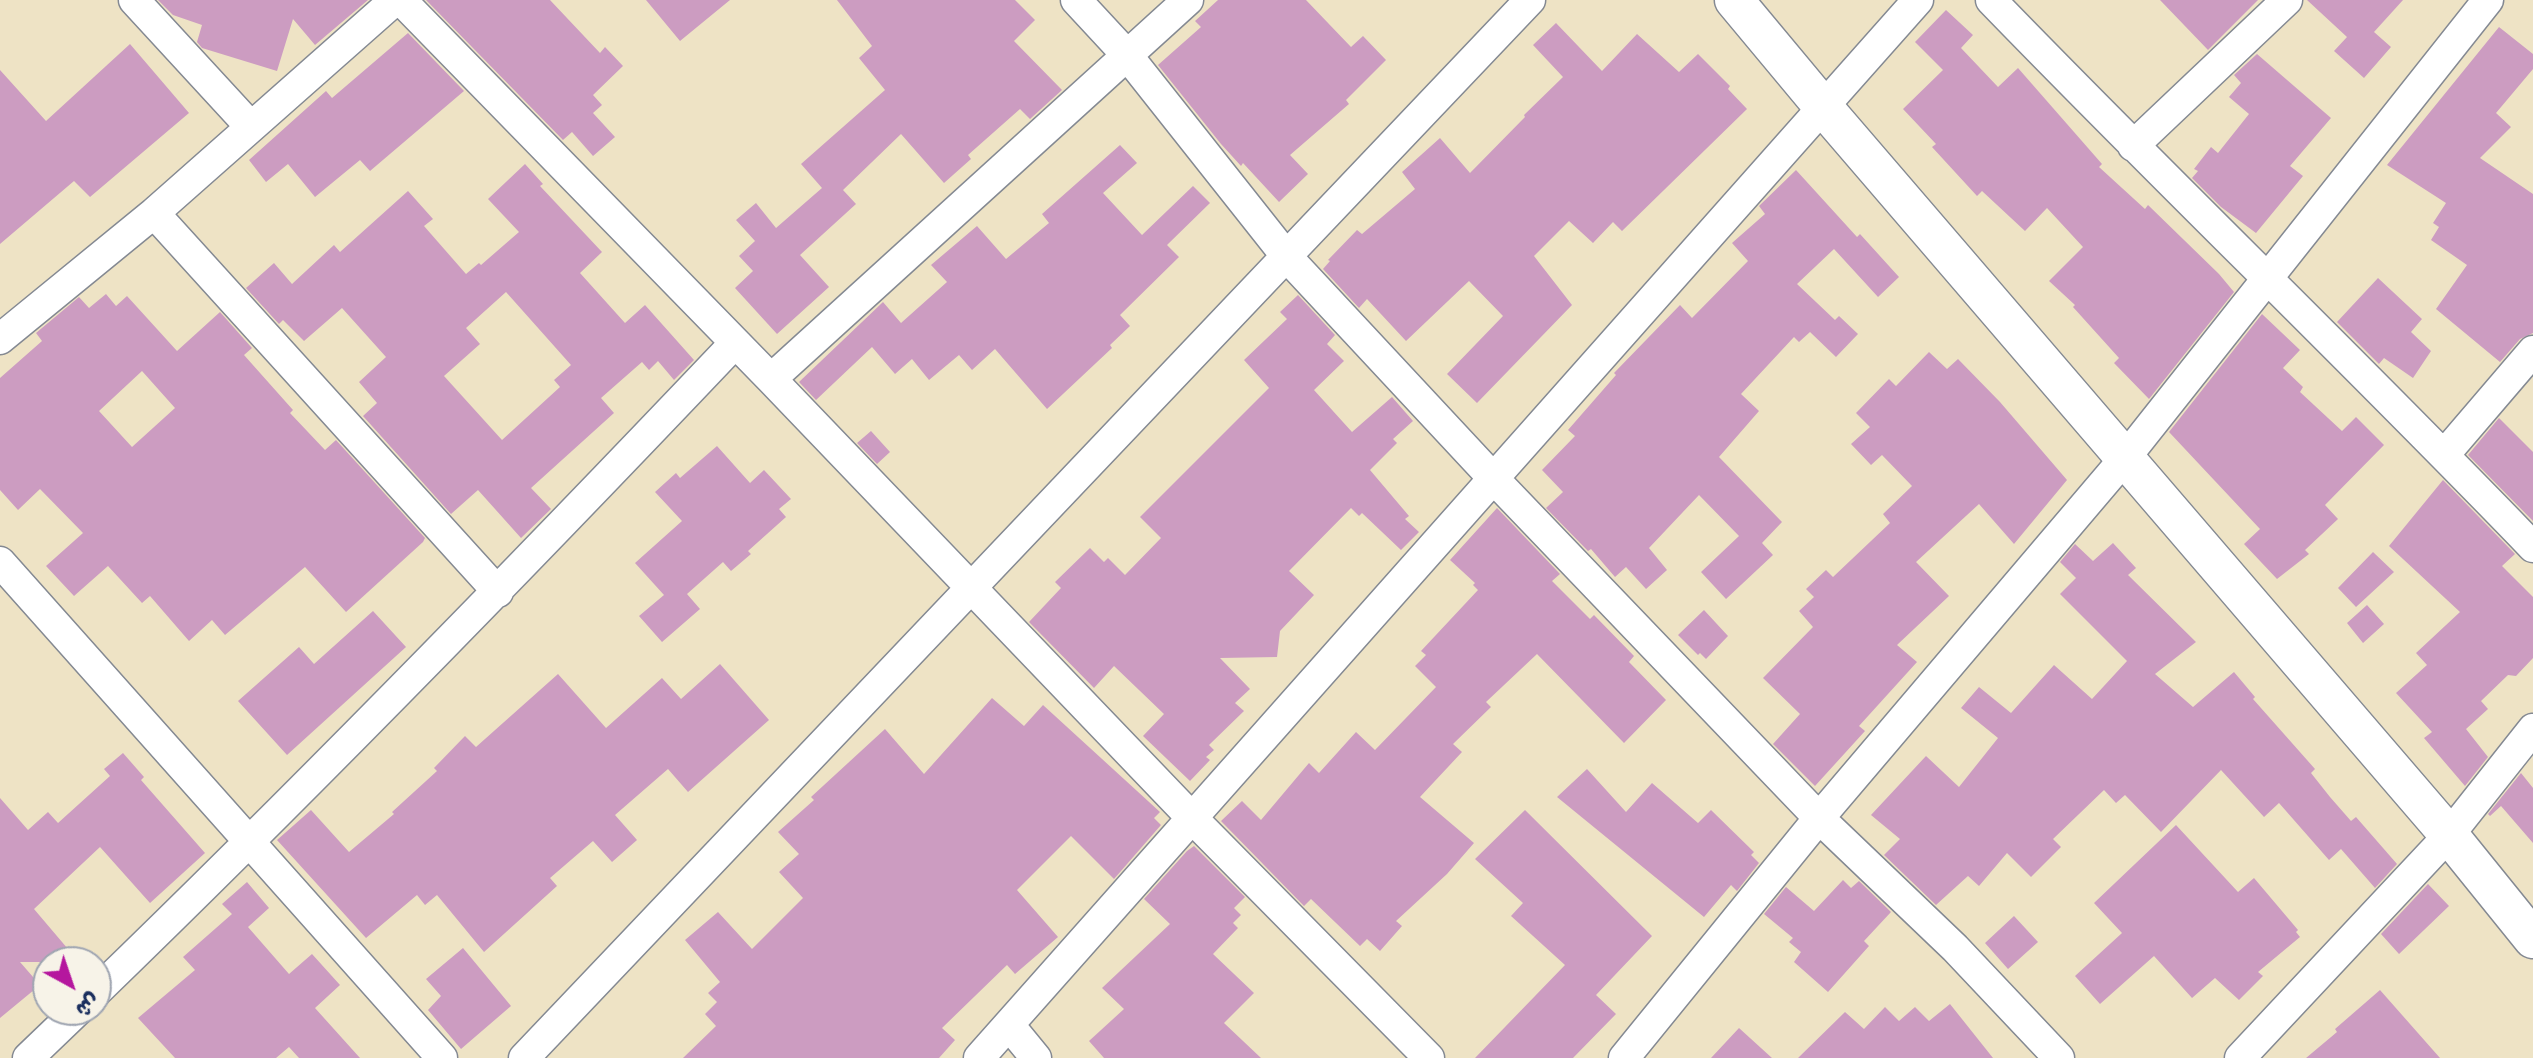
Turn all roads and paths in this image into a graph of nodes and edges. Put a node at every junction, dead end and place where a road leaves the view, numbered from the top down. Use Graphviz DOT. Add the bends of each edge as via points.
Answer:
graph roads {
  1 [pos="134,0"];
  2 [pos="395,0"];
  3 [pos="401,0"];
  4 [pos="1076,0"];
  5 [pos="1188,0"];
  6 [pos="1530,0"];
  7 [pos="1734,0"];
  8 [pos="1918,0"];
  9 [pos="1991,0"];
  10 [pos="2287,0"];
  11 [pos="2488,0"];
  12 [pos="1127,55"];
  13 [pos="1824,108"];
  14 [pos="250,126"];
  15 [pos="2133,146"];
  16 [pos="154,213"];
  17 [pos="1287,257"];
  18 [pos="2265,279"];
  19 [pos="0,339"];
  20 [pos="734,344"];
  21 [pos="2533,351"];
  22 [pos="771,379"];
  23 [pos="2444,455"];
  24 [pos="2125,458"];
  25 [pos="1493,478"];
  26 [pos="2533,547"];
  27 [pos="0,562"];
  28 [pos="972,589"];
  29 [pos="498,592"];
  30 [pos="2533,729"];
  31 [pos="1819,818"];
  32 [pos="1193,819"];
  33 [pos="2449,835"];
  34 [pos="250,844"];
  35 [pos="2533,939"];
  36 [pos="112,977"];
  37 [pos="1009,1025"];
  38 [pos="61,1026"];
  39 [pos="28,1058"];
  40 [pos="442,1058"];
  41 [pos="524,1058"];
  42 [pos="979,1058"];
  43 [pos="1036,1058"];
  44 [pos="1429,1058"];
  45 [pos="1624,1058"];
  46 [pos="2059,1058"];
  47 [pos="2240,1058"];
  1 -- 14 [label="street"];
  2 -- 14 [label="street"];
  3 -- 20 [label="street"];
  4 -- 12 [label="street"];
  5 -- 12 [label="street"];
  6 -- 17 [label="street"];
  7 -- 13 [label="street"];
  8 -- 13 [label="street"];
  9 -- 15 [label="street"];
  10 -- 15 [label="street"];
  11 -- 18 [label="street"];
  12 -- 17 [label="street"];
  12 -- 22 [label="street"];
  13 -- 24 [label="street"];
  13 -- 25 [label="street"];
  14 -- 16 [label="street"];
  15 -- 18 [label="street"];
  16 -- 19 [label="street"];
  16 -- 29 [label="street"];
  17 -- 25 [label="street"];
  17 -- 28 [label="street"];
  18 -- 23 [label="street"];
  18 -- 24 [label="street"];
  20 -- 22 [label="street"];
  20 -- 29 [label="street"];
  21 -- 23 [label="street"];
  22 -- 28 [label="street"];
  23 -- 26 [label="street"];
  24 -- 31 [label="street"];
  24 -- 33 [label="street"];
  25 -- 31 [label="street"];
  25 -- 32 [label="street"];
  27 -- 34 [label="street"];
  28 -- 32 [label="street"];
  28 -- 41 [label="street"];
  29 -- 34 [label="street"];
  30 -- 33 [label="street"];
  31 -- 45 [label="street"];
  31 -- 46 [label="street" via="1955,948"];
  32 -- 37 [label="street"];
  32 -- 44 [label="street"];
  33 -- 35 [label="street"];
  33 -- 47 [label="street"];
  34 -- 36 [label="street"];
  34 -- 40 [label="street"];
  37 -- 42 [label="street"];
  37 -- 43 [label="street"];
  38 -- 39 [label="street"];
}
